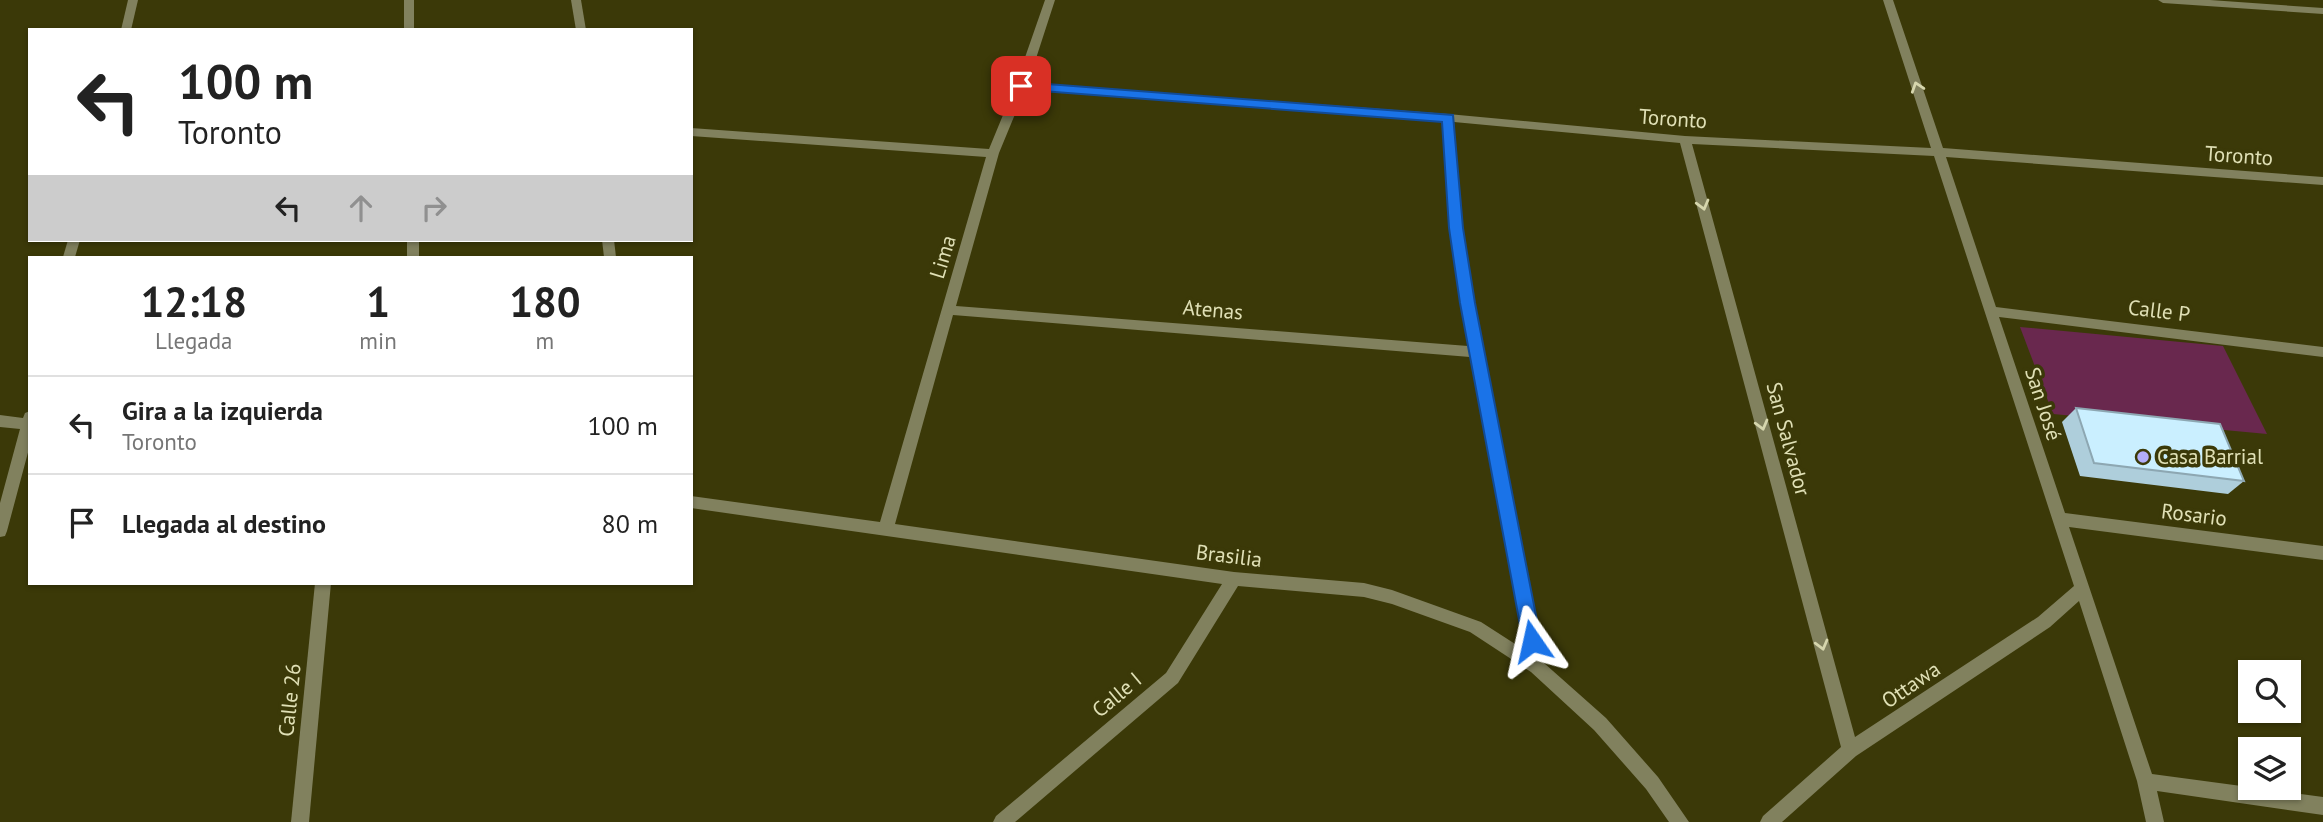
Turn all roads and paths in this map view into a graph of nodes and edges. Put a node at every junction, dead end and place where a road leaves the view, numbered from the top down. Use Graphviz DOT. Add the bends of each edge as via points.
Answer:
graph roads {
  1 [pos="133,0"];
  2 [pos="409,0"];
  3 [pos="576,0"];
  4 [pos="1050,0"];
  5 [pos="1888,0"];
  6 [pos="2163,0"];
  7 [pos="2201,1"];
  8 [pos="2323,11"];
  9 [pos="126,28"];
  10 [pos="409,28"];
  11 [pos="581,28"];
  12 [pos="1021,86"];
  13 [pos="1448,118"];
  14 [pos="693,132"];
  15 [pos="1685,140"];
  16 [pos="1938,152"];
  17 [pos="993,153"];
  18 [pos="2323,181"];
  19 [pos="947,310"];
  20 [pos="1990,311"];
  21 [pos="1476,352"];
  22 [pos="2323,352"];
  23 [pos="0,421"];
  24 [pos="28,422"];
  25 [pos="28,426"];
  26 [pos="693,502"];
  27 [pos="2059,519"];
  28 [pos="886,529"];
  29 [pos="0,531"];
  30 [pos="2323,553"];
  31 [pos="1234,579"];
  32 [pos="323,585"];
  33 [pos="2082,589"];
  34 [pos="1537,667"];
  35 [pos="1850,750"];
  36 [pos="2146,781"];
  37 [pos="2323,806"];
  38 [pos="300,822"];
  39 [pos="1002,822"];
  40 [pos="1680,822"];
  41 [pos="1769,822"];
  42 [pos="2155,822"];
  1 -- 9 [label="street"];
  2 -- 10 [label="street"];
  3 -- 11 [label="street"];
  4 -- 12 [label="street, Lima"];
  16 -- 5 [label="street, San José, one-way"];
  6 -- 7 [label="street"];
  7 -- 8 [label="street"];
  12 -- 13 [label="street, Toronto"];
  12 -- 17 [label="street, Lima"];
  13 -- 15 [label="street, Toronto"];
  13 -- 21 [label="street" via="1456,228"];
  14 -- 17 [label="street"];
  15 -- 16 [label="street, Toronto"];
  15 -- 35 [label="street, San Salvador, one-way"];
  16 -- 18 [label="street, Toronto"];
  16 -- 20 [label="street, San José"];
  17 -- 19 [label="street, Lima"];
  19 -- 21 [label="street, Atenas"];
  19 -- 28 [label="street, Lima"];
  20 -- 22 [label="street, Calle P"];
  20 -- 27 [label="street, San José"];
  21 -- 34 [label="street"];
  23 -- 24 [label="street"];
  25 -- 29 [label="street"];
  26 -- 28 [label="street, Brasilia"];
  27 -- 30 [label="street, Rosario"];
  27 -- 33 [label="street, San José"];
  28 -- 31 [label="street, Brasilia"];
  31 -- 34 [label="street, Brasilia" via="1364,590 1392,597 1475,627"];
  31 -- 39 [label="street, Calle I" via="1172,678"];
  32 -- 38 [label="street, Calle 26"];
  33 -- 35 [label="street, Ottawa" via="2044,622"];
  33 -- 36 [label="street, San José"];
  34 -- 40 [label="street, Brasilia" via="1600,724"];
  35 -- 41 [label="street, Ottawa"];
  36 -- 37 [label="street"];
  36 -- 42 [label="street, San José"];
}
